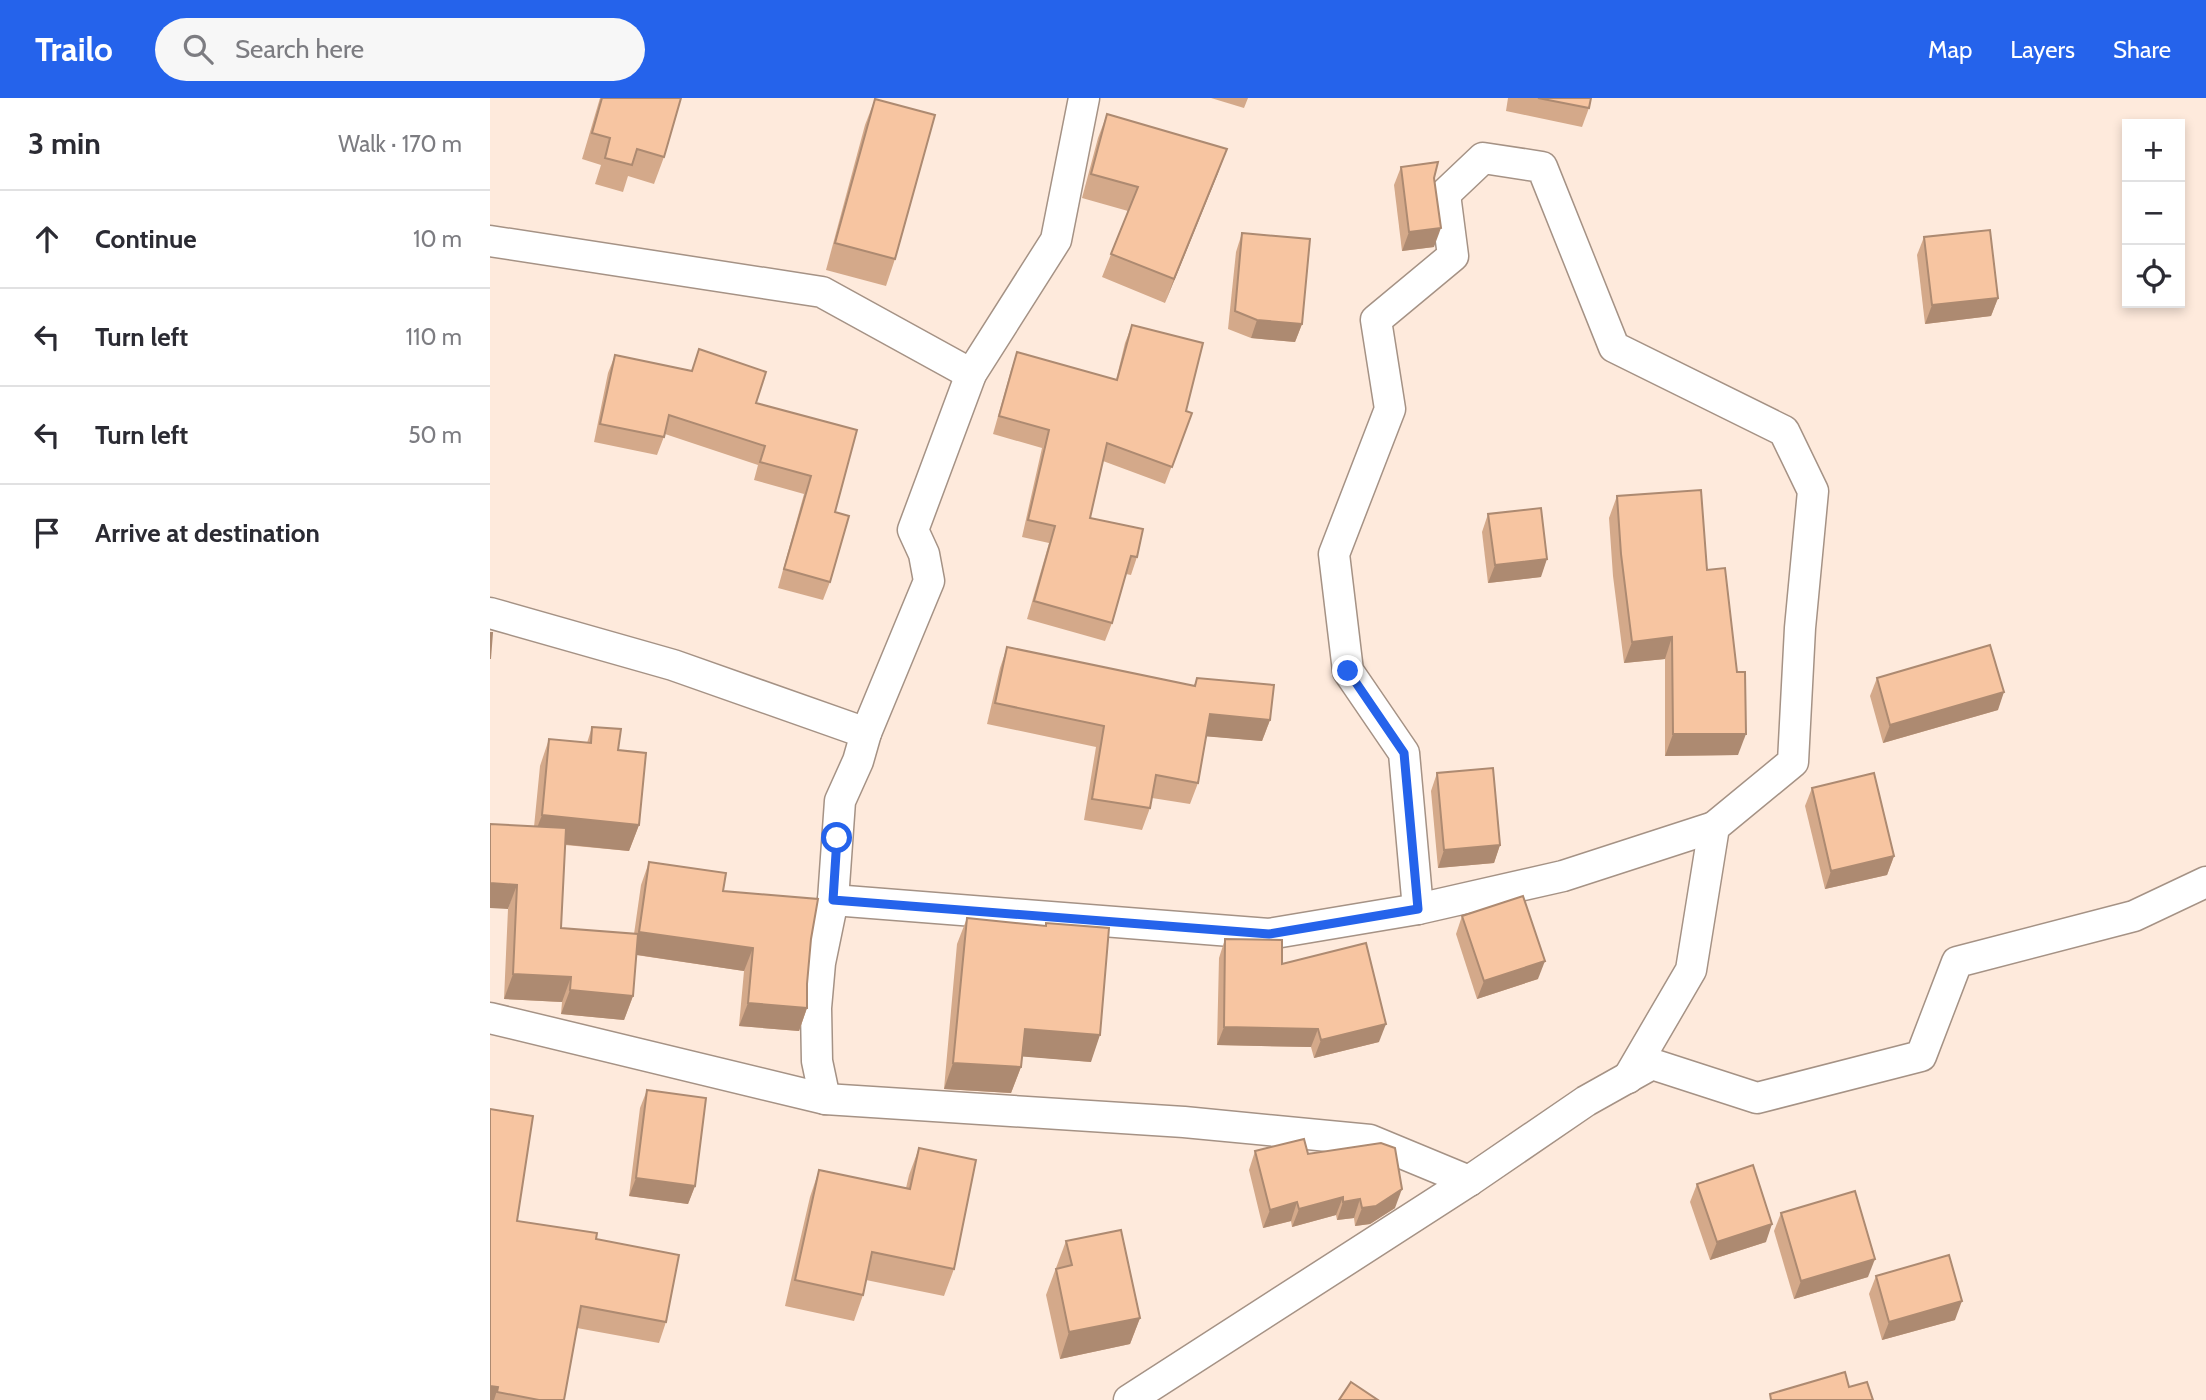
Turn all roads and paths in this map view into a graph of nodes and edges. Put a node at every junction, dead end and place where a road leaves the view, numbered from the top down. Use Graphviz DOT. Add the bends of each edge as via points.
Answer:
graph roads {
  1 [pos="1084,98"];
  2 [pos="490,241"];
  3 [pos="971,374"];
  4 [pos="490,613"];
  5 [pos="866,733"];
  6 [pos="1714,827"];
  7 [pos="2206,882"];
  8 [pos="833,900"];
  9 [pos="1418,909"];
  10 [pos="490,1018"];
  11 [pos="1628,1078"];
  12 [pos="825,1099"];
  13 [pos="1469,1181"];
  14 [pos="1129,1400"];
  1 -- 3 [label="street" via="1056,240"];
  2 -- 3 [label="street" via="822,292"];
  3 -- 5 [label="street" via="913,530 925,554 929,581"];
  4 -- 5 [label="street" via="673,665"];
  5 -- 8 [label="street" via="840,801"];
  6 -- 9 [label="street" via="1563,876"];
  6 -- 9 [label="street" via="1793,762 1813,491 1784,431 1614,347 1542,167 1483,158 1445,194 1452,256 1376,320 1390,409 1334,554 1348,671 1404,753"];
  6 -- 11 [label="street" via="1691,970"];
  7 -- 11 [label="street" via="2134,916 1957,962 1921,1056 1757,1098 1652,1064"];
  8 -- 9 [label="street" via="1269,934"];
  8 -- 12 [label="street" via="820,963 817,1008 817,1060"];
  10 -- 12 [label="street"];
  11 -- 13 [label="street" via="1586,1101"];
  12 -- 13 [label="street" via="1370,1139"];
  13 -- 14 [label="street"];
}
